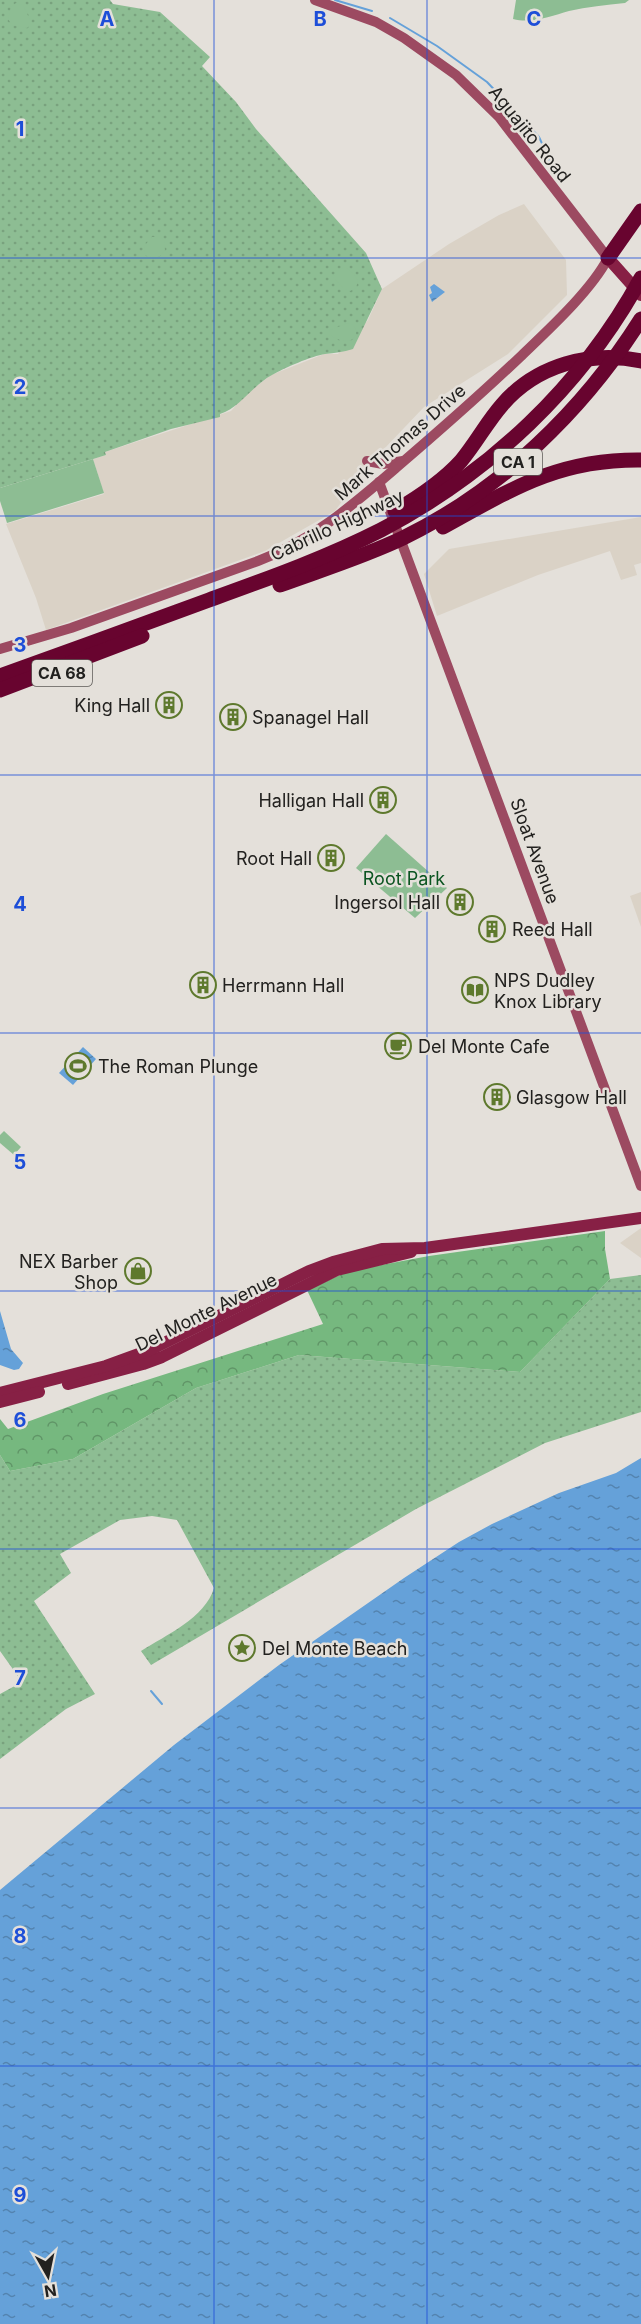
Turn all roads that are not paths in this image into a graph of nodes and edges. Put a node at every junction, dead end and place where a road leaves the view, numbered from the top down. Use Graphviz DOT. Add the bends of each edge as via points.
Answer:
graph roads {
  1 [pos="315,0"];
  2 [pos="641,211"];
  3 [pos="608,258"];
  4 [pos="641,278"];
  5 [pos="641,296"];
  6 [pos="641,319"];
  7 [pos="641,361"];
  8 [pos="406,459"];
  9 [pos="641,460"];
  10 [pos="367,461"];
  11 [pos="379,483"];
  12 [pos="357,501"];
  13 [pos="399,509"];
  14 [pos="386,526"];
  15 [pos="414,536"];
  16 [pos="123,643"];
  17 [pos="0,649"];
  18 [pos="73,650"];
  19 [pos="0,668"];
  20 [pos="0,676"];
  21 [pos="0,690"];
  22 [pos="0,701"];
  23 [pos="641,1186"];
  24 [pos="641,1218"];
  25 [pos="425,1248"];
  26 [pos="0,1394"];
  27 [pos="0,1402"];
  1 -- 3 [label="street, Aguajito Road" via="376,22 476,93"];
  2 -- 3 [label="highway"];
  3 -- 5 [label="main road"];
  3 -- 8 [label="street, Mark Thomas Drive" via="547,330"];
  4 -- 13 [label="highway, Cabrillo Highway / CA 1" via="614,324 536,418 454,486"];
  6 -- 15 [label="highway, CA 1" via="606,370 566,417 519,461"];
  7 -- 13 [label="highway" via="588,358 536,376 503,404 452,470"];
  8 -- 10 [label="street" via="389,464"];
  8 -- 11 [label="street, Mark Thomas Drive"];
  9 -- 15 [label="highway" via="590,462 541,475"];
  11 -- 12 [label="street, Mark Thomas Drive"];
  11 -- 13 [label="street"];
  12 -- 13 [label="street" via="373,498"];
  12 -- 17 [label="street, Mark Thomas Drive" via="315,533 271,556 71,628"];
  13 -- 14 [label="highway, Cabrillo Highway"];
  14 -- 18 [label="highway, Cabrillo Highway" via="301,566"];
  14 -- 23 [label="street, Sloat Avenue"];
  15 -- 16 [label="highway, Cabrillo Highway"];
  16 -- 21 [label="highway, Cabrillo Highway"];
  16 -- 22 [label="highway, CA 68"];
  18 -- 19 [label="highway, CA 68"];
  18 -- 20 [label="highway, Cabrillo Highway"];
  24 -- 25 [label="main road, Del Monte Avenue"];
  25 -- 26 [label="main road, Del Monte Avenue" via="382,1249 333,1262 129,1358"];
  25 -- 27 [label="main road, Del Monte Avenue" via="337,1270 143,1364"];
}
